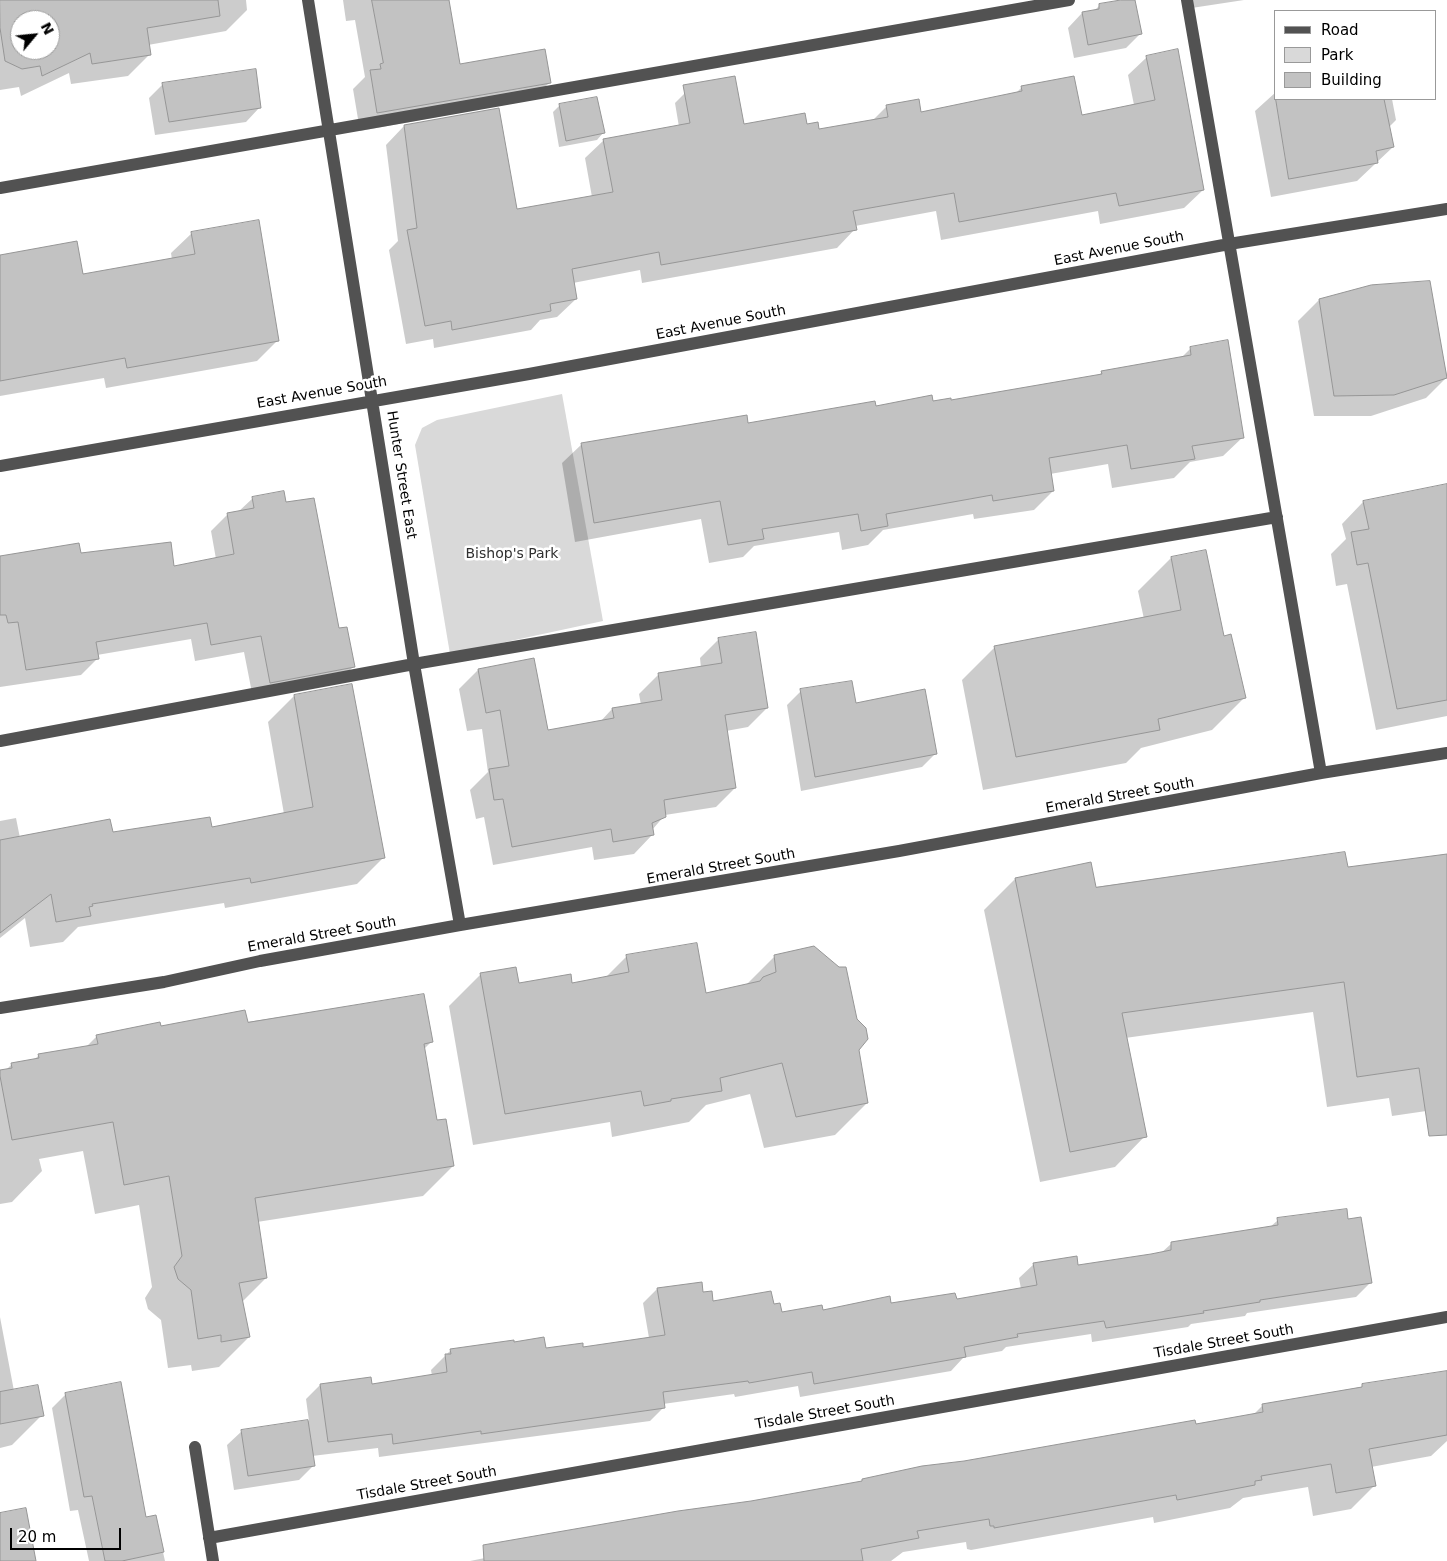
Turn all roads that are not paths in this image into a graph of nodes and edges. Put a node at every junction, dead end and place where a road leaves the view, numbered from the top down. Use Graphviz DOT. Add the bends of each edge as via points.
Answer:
graph roads {
  1 [pos="308,0"];
  2 [pos="1069,0"];
  3 [pos="1187,0"];
  4 [pos="330,130"];
  5 [pos="0,188"];
  6 [pos="1447,209"];
  7 [pos="1229,244"];
  8 [pos="374,399"];
  9 [pos="0,466"];
  10 [pos="1277,517"];
  11 [pos="414,664"];
  12 [pos="0,741"];
  13 [pos="1447,753"];
  14 [pos="1321,773"];
  15 [pos="460,925"];
  16 [pos="0,1008"];
  17 [pos="1447,1317"];
  18 [pos="195,1446"];
  19 [pos="209,1538"];
  20 [pos="213,1561"];
  1 -- 4 [label="street, Hunter Street East"];
  2 -- 4 [label="street"];
  3 -- 7 [label="street"];
  4 -- 5 [label="street"];
  4 -- 8 [label="street, Hunter Street East"];
  6 -- 7 [label="street, East Avenue South"];
  7 -- 8 [label="street, East Avenue South" via="539,372"];
  7 -- 10 [label="street"];
  8 -- 9 [label="street, East Avenue South"];
  8 -- 11 [label="street, Hunter Street East"];
  10 -- 11 [label="street"];
  10 -- 14 [label="street"];
  11 -- 12 [label="street"];
  11 -- 15 [label="street, Hunter Street East"];
  13 -- 14 [label="street, Emerald Street South"];
  14 -- 15 [label="street, Emerald Street South" via="899,852"];
  15 -- 16 [label="street, Emerald Street South" via="260,960 164,982"];
  17 -- 19 [label="street, Tisdale Street South"];
  18 -- 19 [label="street"];
  19 -- 20 [label="street"];
}
